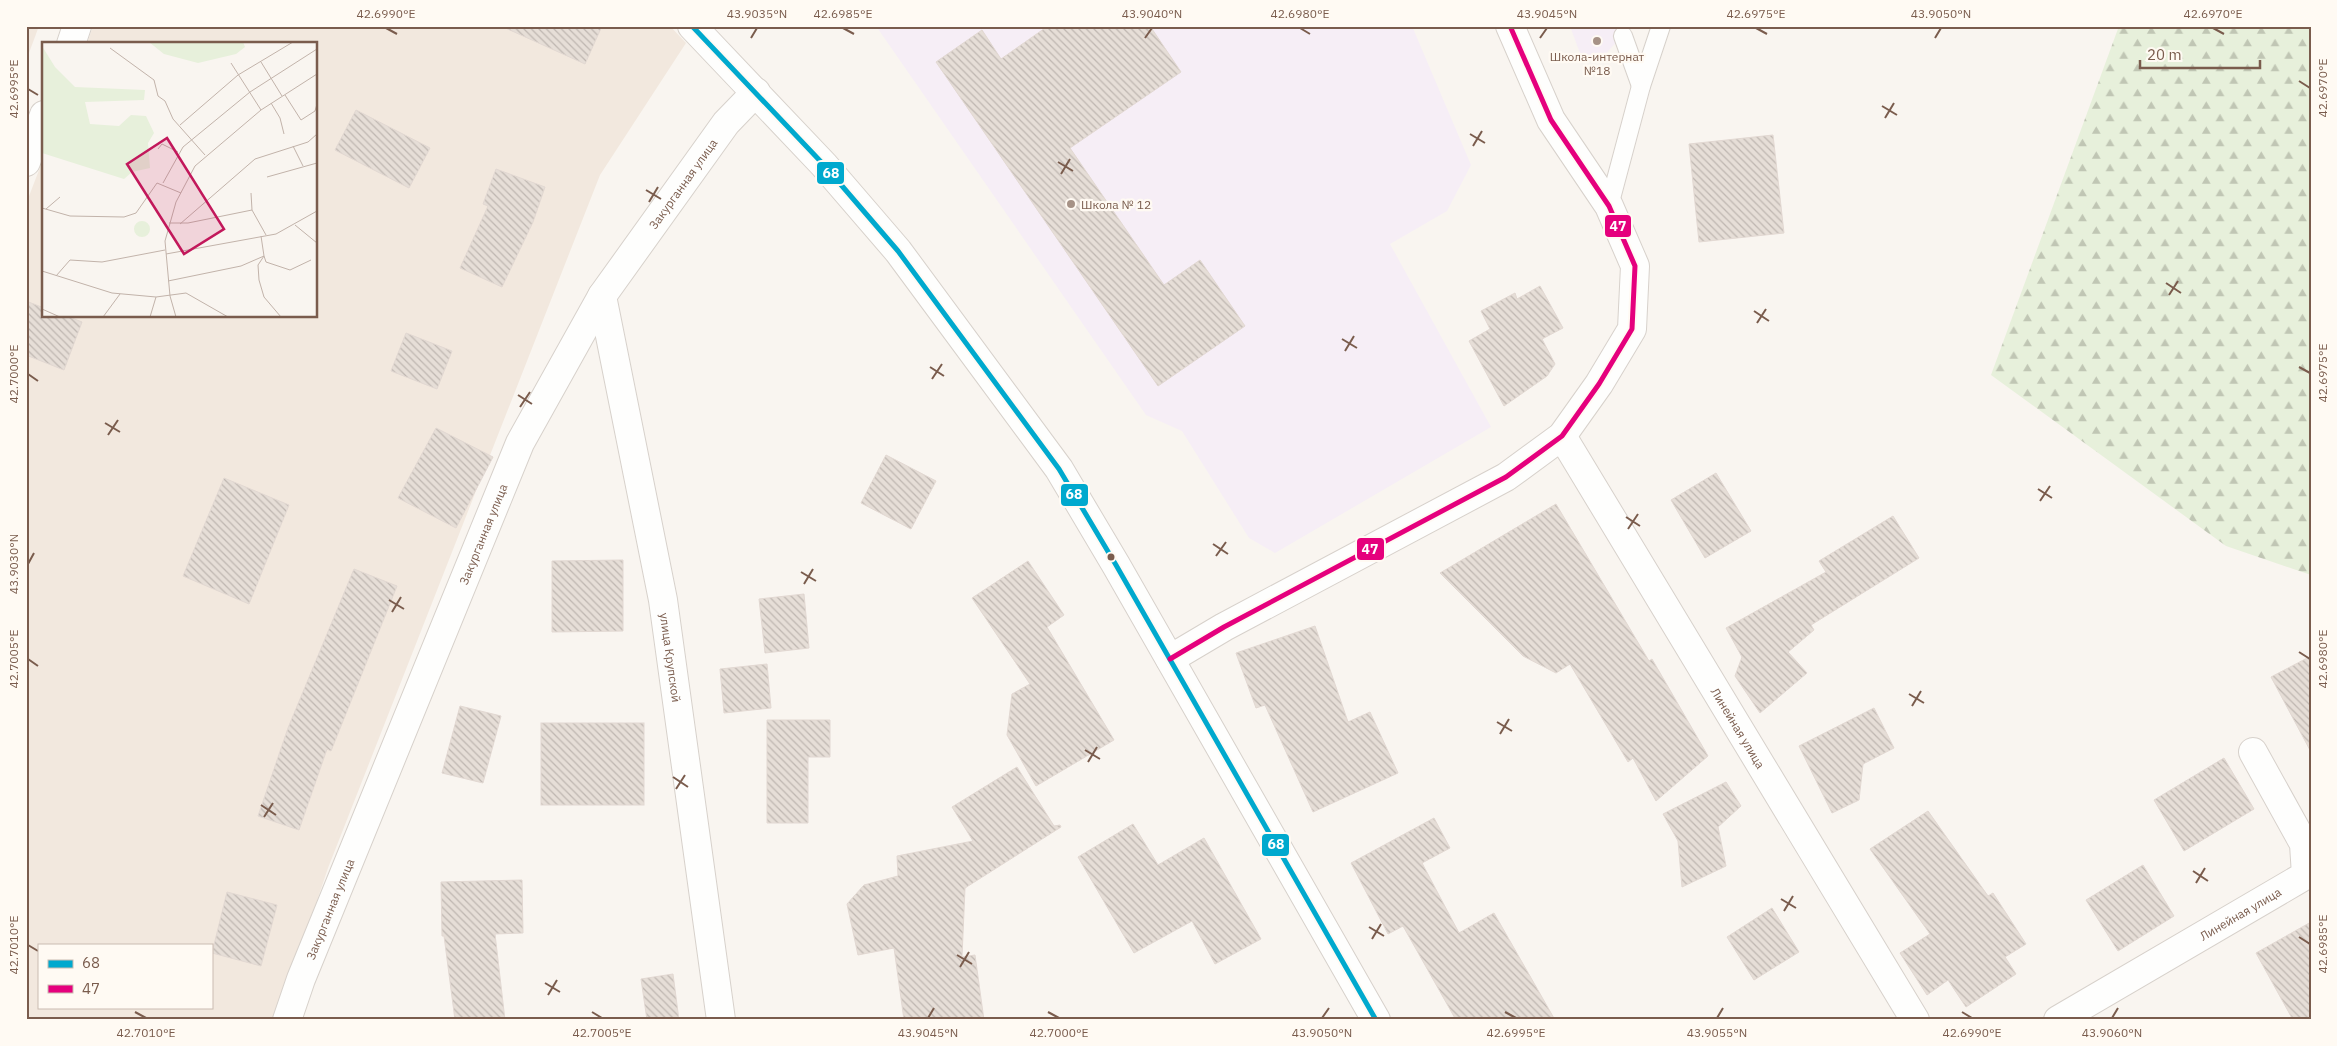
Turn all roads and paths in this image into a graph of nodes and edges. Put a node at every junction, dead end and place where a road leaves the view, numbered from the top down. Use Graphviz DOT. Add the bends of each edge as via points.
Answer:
graph roads {
  1 [pos="77,26"];
  2 [pos="692,26"];
  3 [pos="1510,26"];
  4 [pos="1661,26"];
  5 [pos="1623,36"];
  6 [pos="72,42"];
  7 [pos="1640,86"];
  8 [pos="756,92"];
  9 [pos="42,121"];
  10 [pos="26,162"];
  11 [pos="1609,206"];
  12 [pos="602,296"];
  13 [pos="1562,436"];
  14 [pos="1170,659"];
  15 [pos="2253,752"];
  16 [pos="287,1020"];
  17 [pos="720,1020"];
  18 [pos="1376,1020"];
  19 [pos="1915,1020"];
  20 [pos="2058,1020"];
  1 -- 6 [label="street"];
  2 -- 8 [label="street"];
  3 -- 11 [label="street" via="1551,120"];
  4 -- 7 [label="lane"];
  5 -- 7 [label="lane"];
  7 -- 11 [label="lane"];
  8 -- 12 [label="street, Закурганная улица" via="726,123"];
  8 -- 14 [label="street" via="898,251 1059,469"];
  9 -- 10 [label="street"];
  11 -- 13 [label="street" via="1635,266 1632,329"];
  12 -- 16 [label="street, Закурганная улица" via="520,443"];
  12 -- 17 [label="street, улица Крупской" via="663,600"];
  13 -- 14 [label="street" via="1506,477"];
  13 -- 19 [label="street, Линейная улица"];
  14 -- 18 [label="street"];
  15 -- 20 [label="street, Линейная улица" via="2304,844 2306,876"];
}
